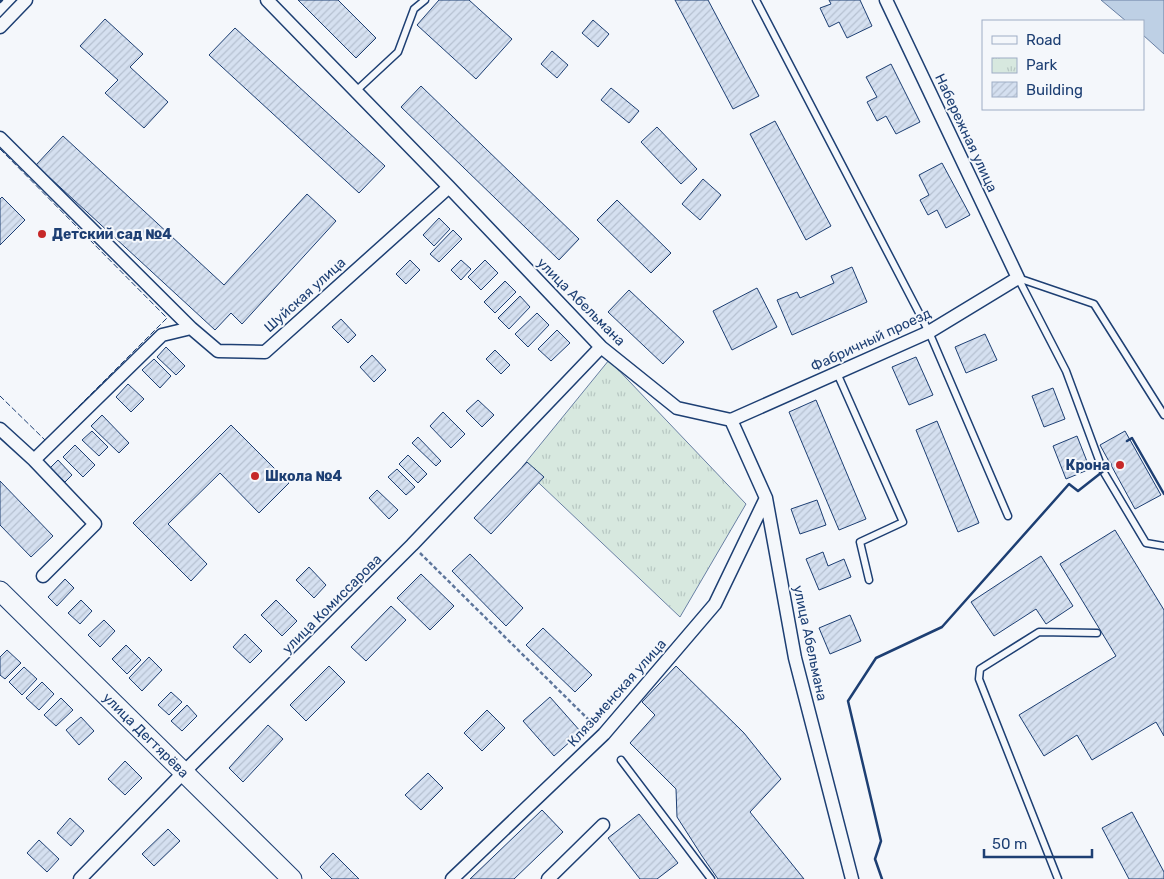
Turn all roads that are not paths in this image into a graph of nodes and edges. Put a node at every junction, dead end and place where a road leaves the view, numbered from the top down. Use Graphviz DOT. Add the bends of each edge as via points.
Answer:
graph roads {
  1 [pos="26,0"];
  2 [pos="267,0"];
  3 [pos="426,0"];
  4 [pos="756,0"];
  5 [pos="886,0"];
  6 [pos="0,27"];
  7 [pos="356,91"];
  8 [pos="0,138"];
  9 [pos="449,187"];
  10 [pos="1018,278"];
  11 [pos="191,328"];
  12 [pos="929,332"];
  13 [pos="601,347"];
  14 [pos="837,373"];
  15 [pos="1164,414"];
  16 [pos="731,420"];
  17 [pos="0,428"];
  18 [pos="34,460"];
  19 [pos="766,498"];
  20 [pos="1008,516"];
  21 [pos="1164,546"];
  22 [pos="43,576"];
  23 [pos="869,580"];
  24 [pos="0,591"];
  25 [pos="1097,633"];
  26 [pos="621,760"];
  27 [pos="184,772"];
  28 [pos="603,825"];
  29 [pos="80,879"];
  30 [pos="292,879"];
  31 [pos="452,879"];
  32 [pos="548,879"];
  33 [pos="711,879"];
  34 [pos="852,879"];
  35 [pos="1058,879"];
  1 -- 6 [label="street"];
  2 -- 7 [label="street, улица Абельмана"];
  3 -- 7 [label="lane" via="414,9 398,52"];
  4 -- 12 [label="lane"];
  5 -- 10 [label="street, Набережная улица"];
  7 -- 9 [label="street, улица Абельмана"];
  8 -- 11 [label="street, Шуйская улица"];
  9 -- 11 [label="street, Шуйская улица" via="265,352 218,351"];
  9 -- 13 [label="street, улица Абельмана"];
  10 -- 12 [label="street, Фабричный проезд"];
  10 -- 15 [label="lane" via="1094,304"];
  10 -- 21 [label="lane" via="1066,370 1103,472 1146,543"];
  11 -- 18 [label="street" via="162,335"];
  12 -- 14 [label="street, Фабричный проезд"];
  12 -- 20 [label="lane"];
  13 -- 16 [label="street, улица Абельмана" via="677,408"];
  13 -- 27 [label="street, улица Комиссарова" via="412,545"];
  14 -- 16 [label="street, Фабричный проезд"];
  14 -- 23 [label="lane" via="904,522 860,542"];
  16 -- 19 [label="street, улица Абельмана"];
  17 -- 18 [label="street"];
  18 -- 22 [label="street" via="95,524"];
  19 -- 31 [label="street, Клязьменская улица" via="715,604 604,734"];
  19 -- 34 [label="street, улица Абельмана" via="795,658"];
  24 -- 27 [label="main road, улица Дегтярёва"];
  25 -- 35 [label="lane" via="1039,632 980,669 979,679"];
  26 -- 33 [label="lane"];
  27 -- 29 [label="street, улица Комиссарова"];
  27 -- 30 [label="main road, улица Дегтярёва"];
  28 -- 32 [label="street"];
}
